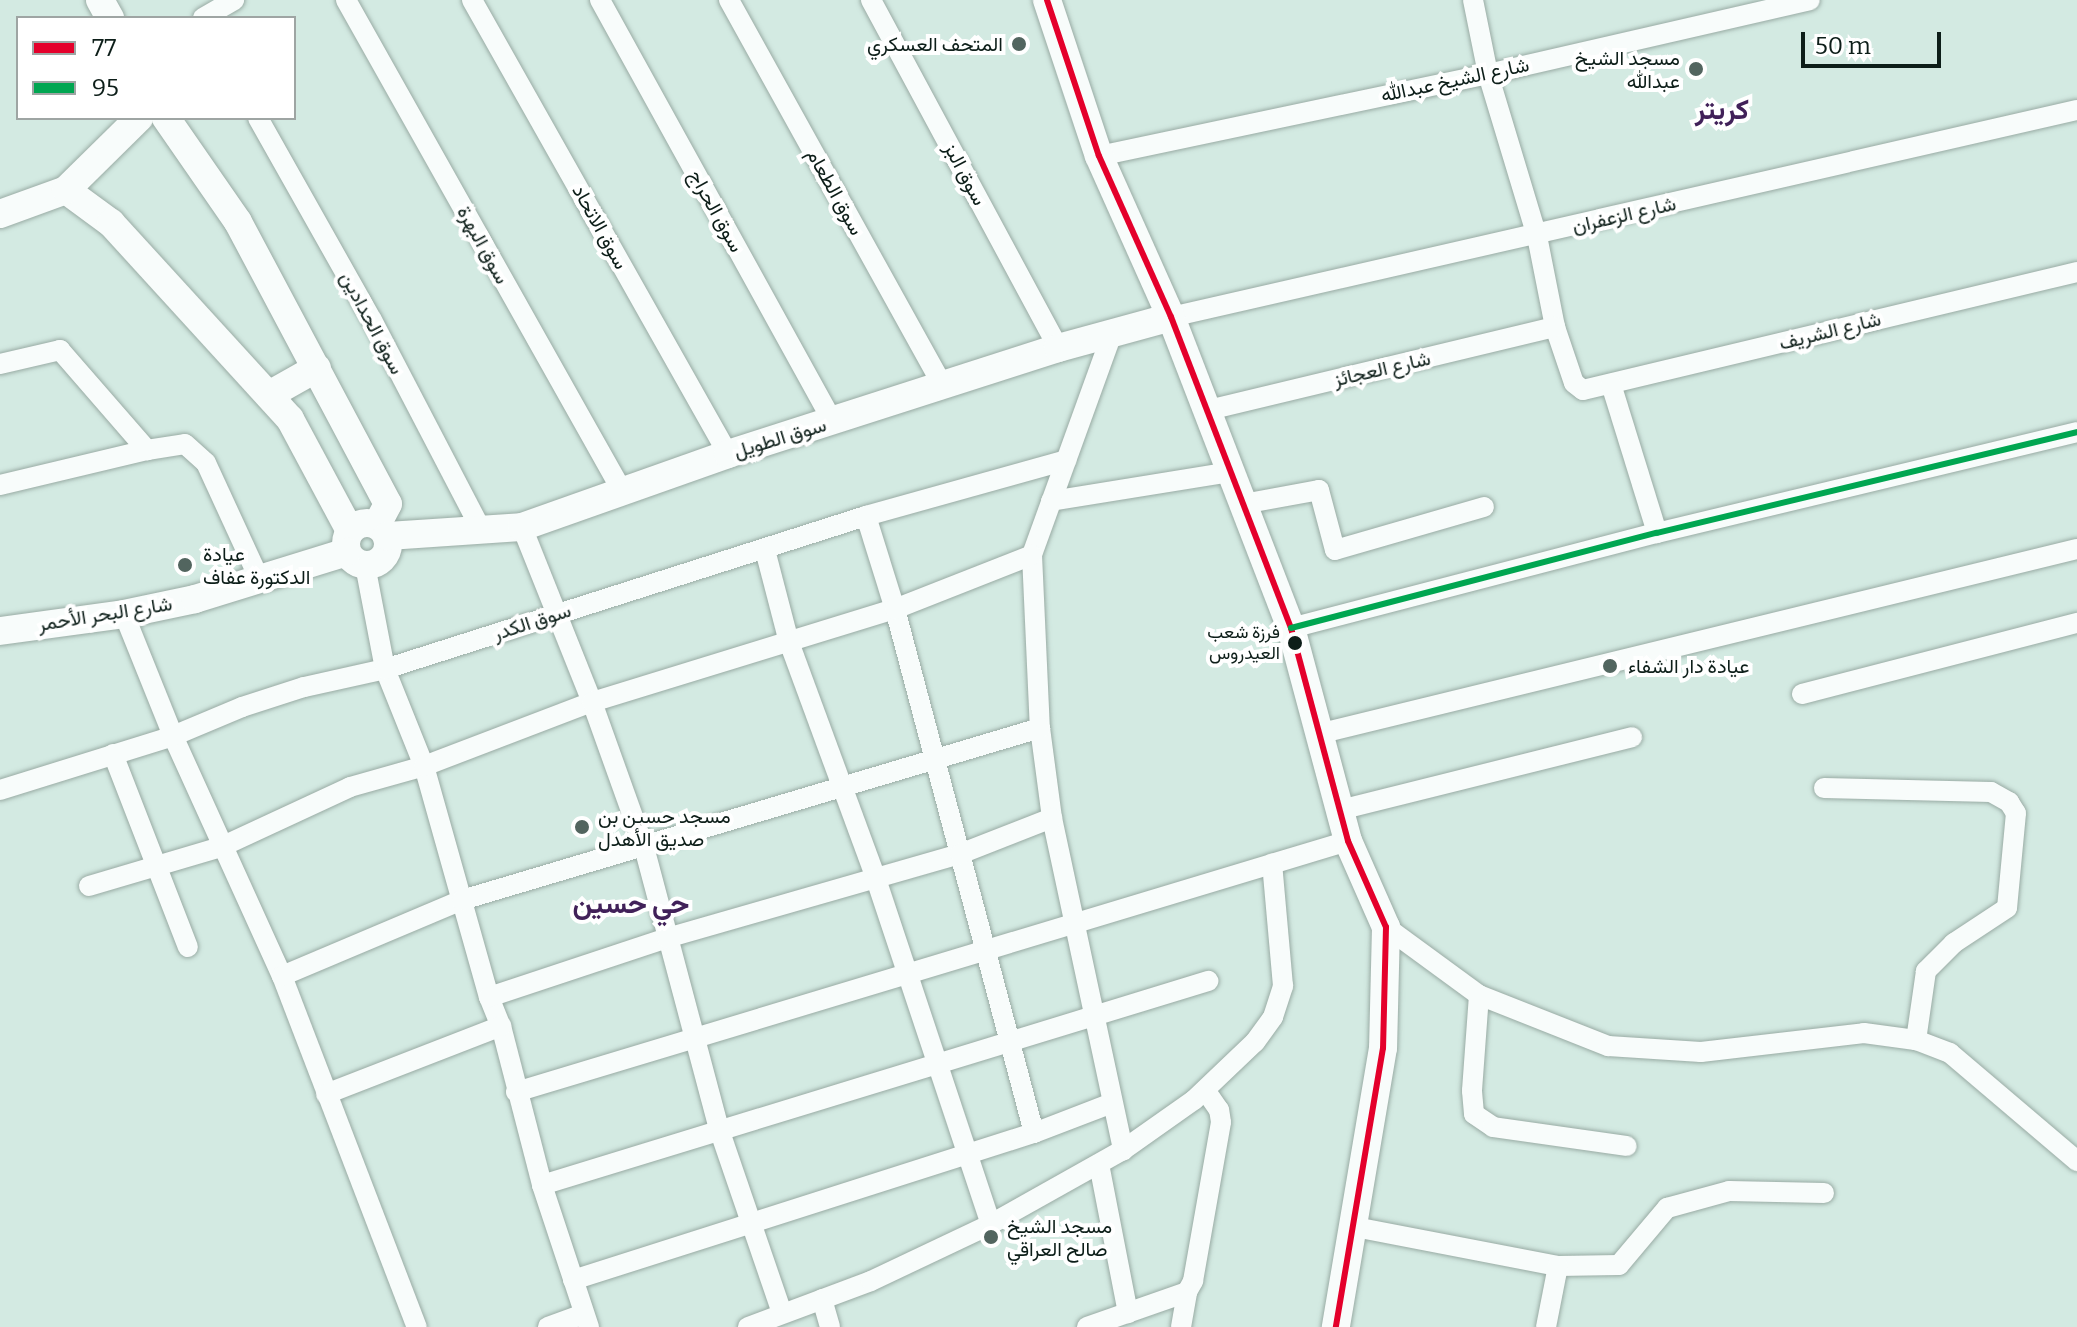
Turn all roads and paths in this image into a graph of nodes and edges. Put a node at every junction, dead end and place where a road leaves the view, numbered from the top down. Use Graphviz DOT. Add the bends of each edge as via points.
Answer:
graph roads {
  1 [pos="234,0"];
  2 [pos="346,0"];
  3 [pos="472,0"];
  4 [pos="600,0"];
  5 [pos="729,0"];
  6 [pos="871,0"];
  7 [pos="1473,0"];
  8 [pos="1810,0"];
  9 [pos="1054,2"];
  10 [pos="206,16"];
  11 [pos="1488,74"];
  12 [pos="2077,110"];
  13 [pos="137,120"];
  14 [pos="167,120"];
  15 [pos="259,120"];
  16 [pos="1099,156"];
  17 [pos="66,190"];
  18 [pos="0,214"];
  19 [pos="1537,236"];
  20 [pos="2077,272"];
  21 [pos="1171,317"];
  22 [pos="1555,327"];
  23 [pos="1113,331"];
  24 [pos="1058,348"];
  25 [pos="0,364"];
  26 [pos="317,368"];
  27 [pos="1611,384"];
  28 [pos="942,385"];
  29 [pos="269,395"];
  30 [pos="1209,410"];
  31 [pos="833,422"];
  32 [pos="2077,432"];
  33 [pos="147,450"];
  34 [pos="728,454"];
  35 [pos="1066,460"];
  36 [pos="1230,472"];
  37 [pos="0,485"];
  38 [pos="621,489"];
  39 [pos="1051,501"];
  40 [pos="1243,504"];
  41 [pos="1484,507"];
  42 [pos="866,516"];
  43 [pos="522,527"];
  44 [pos="481,529"];
  45 [pos="1657,533"];
  46 [pos="365,542"];
  47 [pos="2077,549"];
  48 [pos="765,550"];
  49 [pos="1032,555"];
  50 [pos="259,578"];
  51 [pos="895,609"];
  52 [pos="124,614"];
  53 [pos="555,615"];
  54 [pos="2077,623"];
  55 [pos="1291,628"];
  56 [pos="0,631"];
  57 [pos="789,642"];
  58 [pos="385,669"];
  59 [pos="1802,694"];
  60 [pos="592,702"];
  61 [pos="1040,728"];
  62 [pos="1318,734"];
  63 [pos="173,736"];
  64 [pos="1632,737"];
  65 [pos="113,754"];
  66 [pos="935,761"];
  67 [pos="424,766"];
  68 [pos="841,788"];
  69 [pos="1824,788"];
  70 [pos="0,790"];
  71 [pos="1340,810"];
  72 [pos="1052,818"];
  73 [pos="1348,841"];
  74 [pos="221,847"];
  75 [pos="644,847"];
  76 [pos="960,854"];
  77 [pos="1272,863"];
  78 [pos="156,866"];
  79 [pos="876,879"];
  80 [pos="89,886"];
  81 [pos="462,900"];
  82 [pos="1076,922"];
  83 [pos="1386,927"];
  84 [pos="667,938"];
  85 [pos="188,947"];
  86 [pos="985,950"];
  87 [pos="282,976"];
  88 [pos="908,976"];
  89 [pos="1208,981"];
  90 [pos="1479,995"];
  91 [pos="489,997"];
  92 [pos="1096,1013"];
  93 [pos="501,1026"];
  94 [pos="694,1040"];
  95 [pos="1009,1040"];
  96 [pos="1916,1040"];
  97 [pos="939,1062"];
  98 [pos="1205,1090"];
  99 [pos="516,1092"];
  100 [pos="326,1094"];
  101 [pos="1112,1103"];
  102 [pos="719,1129"];
  103 [pos="1034,1133"];
  104 [pos="1627,1146"];
  105 [pos="1123,1150"];
  106 [pos="970,1154"];
  107 [pos="2077,1161"];
  108 [pos="1099,1164"];
  109 [pos="542,1185"];
  110 [pos="1824,1193"];
  111 [pos="751,1222"];
  112 [pos="991,1224"];
  113 [pos="1355,1227"];
  114 [pos="1558,1266"];
  115 [pos="573,1280"];
  116 [pos="1187,1292"];
  117 [pos="822,1299"];
  118 [pos="782,1313"];
  119 [pos="1128,1313"];
  120 [pos="587,1320"];
  121 [pos="417,1327"];
  122 [pos="548,1327"];
  123 [pos="748,1327"];
  124 [pos="830,1327"];
  125 [pos="1087,1327"];
  126 [pos="1181,1327"];
  127 [pos="1336,1327"];
  128 [pos="1546,1327"];
  1 -- 10 [label="street"];
  2 -- 38 [label="street, سوق البهرة"];
  3 -- 34 [label="street, سوق الاتحاد"];
  4 -- 31 [label="street, سوق الحراج"];
  5 -- 28 [label="street, سوق الطعام"];
  6 -- 24 [label="street, سوق البز"];
  7 -- 11 [label="street"];
  8 -- 11 [label="street, شارع الشيخ عبدالله"];
  9 -- 16 [label="street"];
  11 -- 16 [label="street, شارع الشيخ عبدالله"];
  11 -- 19 [label="street"];
  12 -- 19 [label="street, شارع الزعفران"];
  13 -- 17 [label="street"];
  14 -- 26 [label="street" via="238,222"];
  15 -- 44 [label="street, سوق الحدادين"];
  16 -- 21 [label="street"];
  17 -- 18 [label="street"];
  17 -- 29 [label="street" via="111,223"];
  19 -- 21 [label="street, شارع الزعفران"];
  19 -- 22 [label="street"];
  20 -- 27 [label="street, شارع الشريف"];
  21 -- 23 [label="street, سوق الطويل"];
  21 -- 30 [label="street"];
  22 -- 27 [label="street, شارع الشريف" via="1574,383 1583,390"];
  22 -- 30 [label="street, شارع العجائز"];
  23 -- 24 [label="street, سوق الطويل"];
  23 -- 35 [label="street"];
  24 -- 28 [label="street, سوق الطويل"];
  25 -- 33 [label="street" via="60,350"];
  26 -- 29 [label="street"];
  26 -- 46 [label="street" via="388,504"];
  27 -- 45 [label="street"];
  28 -- 31 [label="street, سوق الطويل"];
  29 -- 46 [label="street" via="290,419"];
  30 -- 36 [label="street"];
  31 -- 34 [label="street, سوق الطويل"];
  32 -- 45 [label="street"];
  33 -- 37 [label="street"];
  33 -- 50 [label="street" via="185,444 206,463"];
  34 -- 38 [label="street, سوق الطويل"];
  35 -- 39 [label="street"];
  35 -- 42 [label="street, سوق الكدر"];
  36 -- 39 [label="street"];
  36 -- 40 [label="street"];
  38 -- 43 [label="street, سوق الطويل"];
  39 -- 49 [label="street"];
  40 -- 41 [label="street" via="1319,490 1335,550"];
  40 -- 55 [label="street"];
  42 -- 48 [label="street, سوق الكدر"];
  42 -- 51 [label="street"];
  43 -- 44 [label="street, سوق الطويل"];
  43 -- 53 [label="street"];
  44 -- 46 [label="street, سوق الطويل"];
  45 -- 55 [label="street"];
  46 -- 50 [label="street, شارع البحر الأحمر"];
  46 -- 58 [label="street"];
  47 -- 62 [label="street"];
  48 -- 53 [label="street, سوق الكدر"];
  48 -- 57 [label="street"];
  49 -- 51 [label="street"];
  49 -- 61 [label="street"];
  50 -- 52 [label="street, شارع البحر الأحمر"];
  51 -- 57 [label="street"];
  51 -- 66 [label="street"];
  52 -- 56 [label="street, شارع البحر الأحمر"];
  52 -- 63 [label="street"];
  53 -- 58 [label="street, سوق الكدر"];
  53 -- 60 [label="street"];
  54 -- 59 [label="street"];
  55 -- 62 [label="street"];
  57 -- 60 [label="street"];
  57 -- 68 [label="street"];
  58 -- 63 [label="street, سوق الكدر" via="254,703"];
  58 -- 67 [label="street"];
  60 -- 67 [label="street"];
  60 -- 75 [label="street"];
  61 -- 66 [label="street"];
  61 -- 72 [label="street"];
  62 -- 71 [label="street"];
  63 -- 65 [label="street, سوق الكدر"];
  63 -- 74 [label="street"];
  64 -- 71 [label="street"];
  65 -- 70 [label="street, سوق الكدر"];
  65 -- 78 [label="street"];
  66 -- 68 [label="street"];
  66 -- 76 [label="street"];
  67 -- 74 [label="street" via="350,787"];
  67 -- 81 [label="street"];
  68 -- 75 [label="street"];
  68 -- 79 [label="street"];
  69 -- 96 [label="street" via="1991,792 2016,813 2007,908 1954,943 1926,971"];
  71 -- 73 [label="street"];
  72 -- 76 [label="street"];
  72 -- 82 [label="street"];
  73 -- 77 [label="street"];
  73 -- 83 [label="street"];
  74 -- 78 [label="street"];
  74 -- 87 [label="street"];
  75 -- 81 [label="street"];
  75 -- 84 [label="street"];
  76 -- 79 [label="street"];
  76 -- 86 [label="street"];
  77 -- 82 [label="street"];
  77 -- 98 [label="street" via="1283,986 1273,1017 1255,1042"];
  78 -- 80 [label="street"];
  78 -- 85 [label="street"];
  79 -- 84 [label="street"];
  79 -- 88 [label="street"];
  81 -- 87 [label="street"];
  81 -- 91 [label="street"];
  82 -- 86 [label="street"];
  82 -- 92 [label="street"];
  83 -- 90 [label="street"];
  83 -- 113 [label="street" via="1383,1048"];
  84 -- 91 [label="street"];
  84 -- 94 [label="street"];
  86 -- 88 [label="street"];
  86 -- 95 [label="street"];
  87 -- 100 [label="street"];
  88 -- 94 [label="street"];
  88 -- 97 [label="street"];
  89 -- 92 [label="street"];
  90 -- 96 [label="street" via="1608,1046 1701,1052 1864,1033"];
  90 -- 104 [label="street" via="1474,1114 1493,1127"];
  91 -- 93 [label="street"];
  92 -- 95 [label="street"];
  92 -- 101 [label="street"];
  93 -- 99 [label="street"];
  93 -- 100 [label="street"];
  94 -- 99 [label="street"];
  94 -- 102 [label="street"];
  95 -- 97 [label="street"];
  95 -- 103 [label="street"];
  96 -- 107 [label="street" via="1950,1053"];
  97 -- 102 [label="street"];
  97 -- 106 [label="street"];
  98 -- 105 [label="street"];
  98 -- 116 [label="street" via="1221,1122"];
  99 -- 109 [label="street"];
  100 -- 121 [label="street"];
  101 -- 103 [label="street"];
  101 -- 105 [label="street"];
  102 -- 109 [label="street"];
  102 -- 111 [label="street"];
  103 -- 106 [label="street"];
  105 -- 108 [label="street"];
  106 -- 111 [label="street"];
  106 -- 112 [label="street"];
  108 -- 112 [label="street"];
  108 -- 119 [label="street"];
  109 -- 115 [label="street"];
  110 -- 114 [label="street" via="1716,1194 1667,1208 1619,1265"];
  111 -- 115 [label="street"];
  111 -- 118 [label="street"];
  112 -- 117 [label="street"];
  113 -- 114 [label="street"];
  113 -- 127 [label="street"];
  114 -- 128 [label="street"];
  115 -- 120 [label="street"];
  116 -- 119 [label="street"];
  116 -- 126 [label="street"];
  117 -- 118 [label="street"];
  117 -- 124 [label="street"];
  118 -- 123 [label="street"];
  119 -- 125 [label="street"];
  120 -- 122 [label="street"];
}
